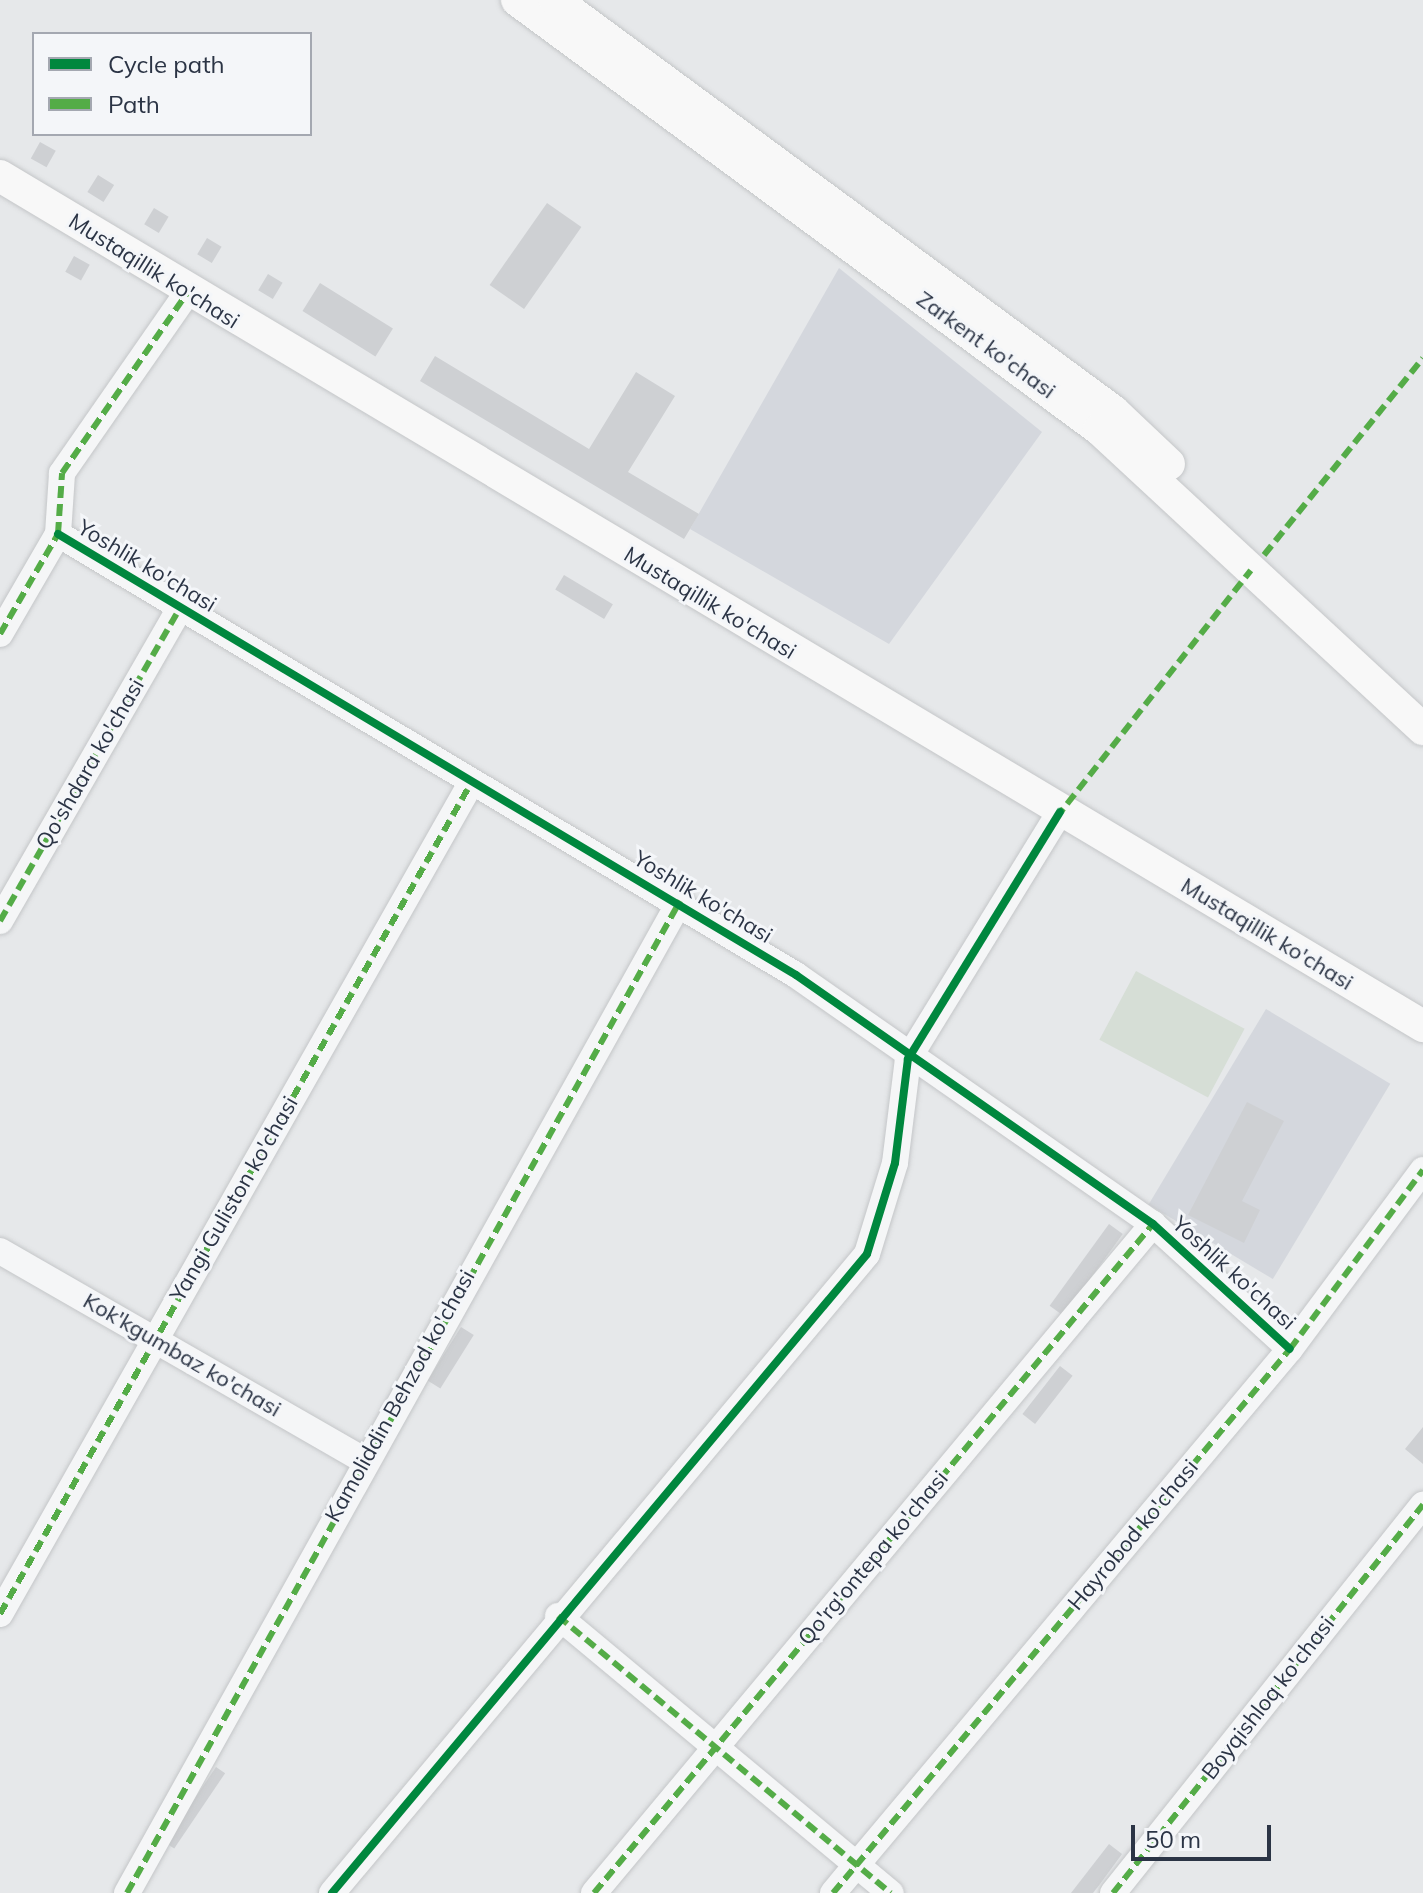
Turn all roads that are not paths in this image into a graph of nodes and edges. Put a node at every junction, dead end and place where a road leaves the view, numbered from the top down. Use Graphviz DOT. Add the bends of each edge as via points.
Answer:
graph roads {
  1 [pos="517,0"];
  2 [pos="555,0"];
  3 [pos="0,176"];
  4 [pos="187,293"];
  5 [pos="58,534"];
  6 [pos="180,608"];
  7 [pos="0,634"];
  8 [pos="1423,701"];
  9 [pos="1423,729"];
  10 [pos="470,785"];
  11 [pos="1060,812"];
  12 [pos="680,901"];
  13 [pos="0,921"];
  14 [pos="1423,1026"];
  15 [pos="908,1059"];
  16 [pos="1423,1170"];
  17 [pos="1153,1224"];
  18 [pos="0,1251"];
  19 [pos="154,1339"];
  20 [pos="1290,1349"];
  21 [pos="364,1460"];
  22 [pos="1423,1504"];
  23 [pos="0,1614"];
  24 [pos="558,1616"];
  25 [pos="714,1747"];
  26 [pos="857,1864"];
  27 [pos="127,1893"];
  28 [pos="332,1893"];
  29 [pos="594,1893"];
  30 [pos="833,1893"];
  31 [pos="891,1893"];
  32 [pos="1113,1893"];
  1 -- 9 [label="main road, Zarkent ko'chasi" via="1099,429"];
  2 -- 8 [label="main road, Zarkent ko'chasi" via="1113,411"];
  3 -- 4 [label="main road, Mustaqillik ko'chasi"];
  4 -- 5 [label="street" via="62,473"];
  4 -- 11 [label="main road, Mustaqillik ko'chasi"];
  5 -- 6 [label="street, Yoshlik ko'chasi"];
  5 -- 7 [label="street"];
  6 -- 10 [label="street, Yoshlik ko'chasi"];
  6 -- 13 [label="street, Qo'shdara ko'chasi"];
  10 -- 12 [label="street, Yoshlik ko'chasi"];
  10 -- 19 [label="street, Yangi Guliston ko'chasi"];
  11 -- 14 [label="main road, Mustaqillik ko'chasi"];
  11 -- 15 [label="street"];
  12 -- 15 [label="street, Yoshlik ko'chasi" via="796,975"];
  12 -- 21 [label="street, Kamoliddin Behzod ko'chasi"];
  15 -- 17 [label="street, Yoshlik ko'chasi"];
  15 -- 24 [label="street" via="895,1163 867,1254"];
  16 -- 20 [label="street, Hayrobod ko'chasi"];
  17 -- 20 [label="street, Yoshlik ko'chasi"];
  17 -- 25 [label="street, Qo'rg'ontepa ko'chasi"];
  18 -- 19 [label="street, Kok'kgumbaz ko'chasi"];
  19 -- 21 [label="street, Kok'kgumbaz ko'chasi"];
  19 -- 23 [label="street, Yangi Guliston ko'chasi"];
  20 -- 26 [label="street, Hayrobod ko'chasi"];
  21 -- 27 [label="street, Kamoliddin Behzod ko'chasi"];
  22 -- 32 [label="street, Boyqishloq ko'chasi"];
  24 -- 25 [label="street"];
  24 -- 28 [label="street"];
  25 -- 26 [label="street"];
  25 -- 29 [label="street, Qo'rg'ontepa ko'chasi"];
  26 -- 30 [label="street, Hayrobod ko'chasi"];
  26 -- 31 [label="street"];
}
